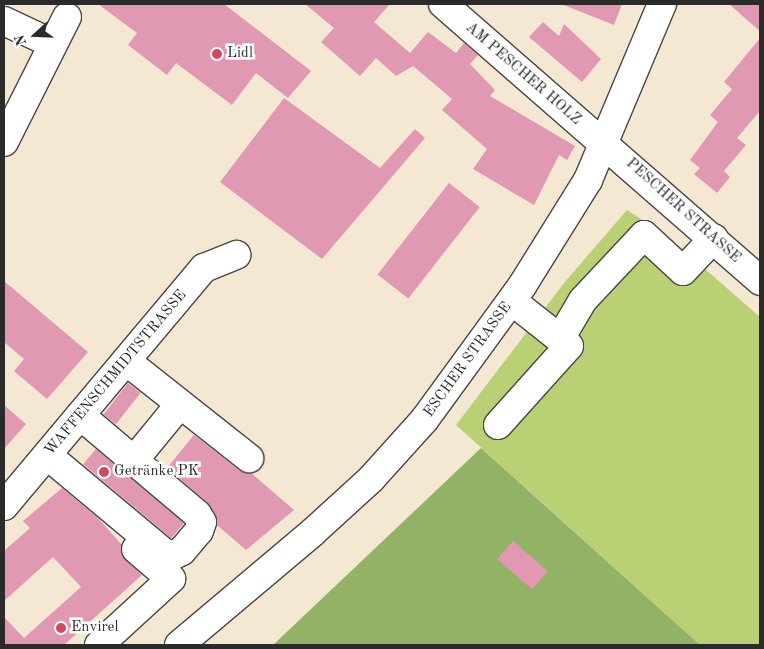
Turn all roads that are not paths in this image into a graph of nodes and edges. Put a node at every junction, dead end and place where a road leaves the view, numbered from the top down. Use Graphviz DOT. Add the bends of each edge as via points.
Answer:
graph roads {
  1 [pos="443,4"];
  2 [pos="662,4"];
  3 [pos="67,17"];
  4 [pos="4,20"];
  5 [pos="53,44"];
  6 [pos="4,142"];
  7 [pos="604,143"];
  8 [pos="714,238"];
  9 [pos="237,255"];
  10 [pos="760,281"];
  11 [pos="512,300"];
  12 [pos="560,338"];
  13 [pos="126,361"];
  14 [pos="180,404"];
  15 [pos="80,415"];
  16 [pos="498,425"];
  17 [pos="249,458"];
  18 [pos="136,459"];
  19 [pos="43,460"];
  20 [pos="4,506"];
  21 [pos="99,645"];
  22 [pos="179,645"];
  1 -- 7 [label="main road, AM PESCHER HOLZ"];
  2 -- 7 [label="main road, ESCHER STRASSE"];
  3 -- 5 [label="main road"];
  4 -- 5 [label="main road"];
  5 -- 6 [label="main road"];
  7 -- 8 [label="main road, PESCHER STRASSE"];
  7 -- 11 [label="main road, ESCHER STRASSE" via="588,180"];
  8 -- 10 [label="main road, PESCHER STRASSE"];
  8 -- 12 [label="main road" via="683,271 644,235 584,300"];
  9 -- 13 [label="main road, WAFFENSCHMIDTSTRASSE" via="204,268"];
  11 -- 12 [label="main road"];
  11 -- 22 [label="main road, ESCHER STRASSE" via="425,419 371,479"];
  12 -- 16 [label="main road" via="570,346"];
  13 -- 14 [label="main road"];
  13 -- 15 [label="main road, WAFFENSCHMIDTSTRASSE"];
  14 -- 17 [label="main road"];
  14 -- 18 [label="main road"];
  15 -- 18 [label="main road"];
  15 -- 19 [label="main road, WAFFENSCHMIDTSTRASSE"];
  18 -- 19 [label="main road" via="171,488 202,522 182,551 172,556"];
  19 -- 20 [label="main road, WAFFENSCHMIDTSTRASSE"];
  19 -- 21 [label="main road" via="171,579"];
}
